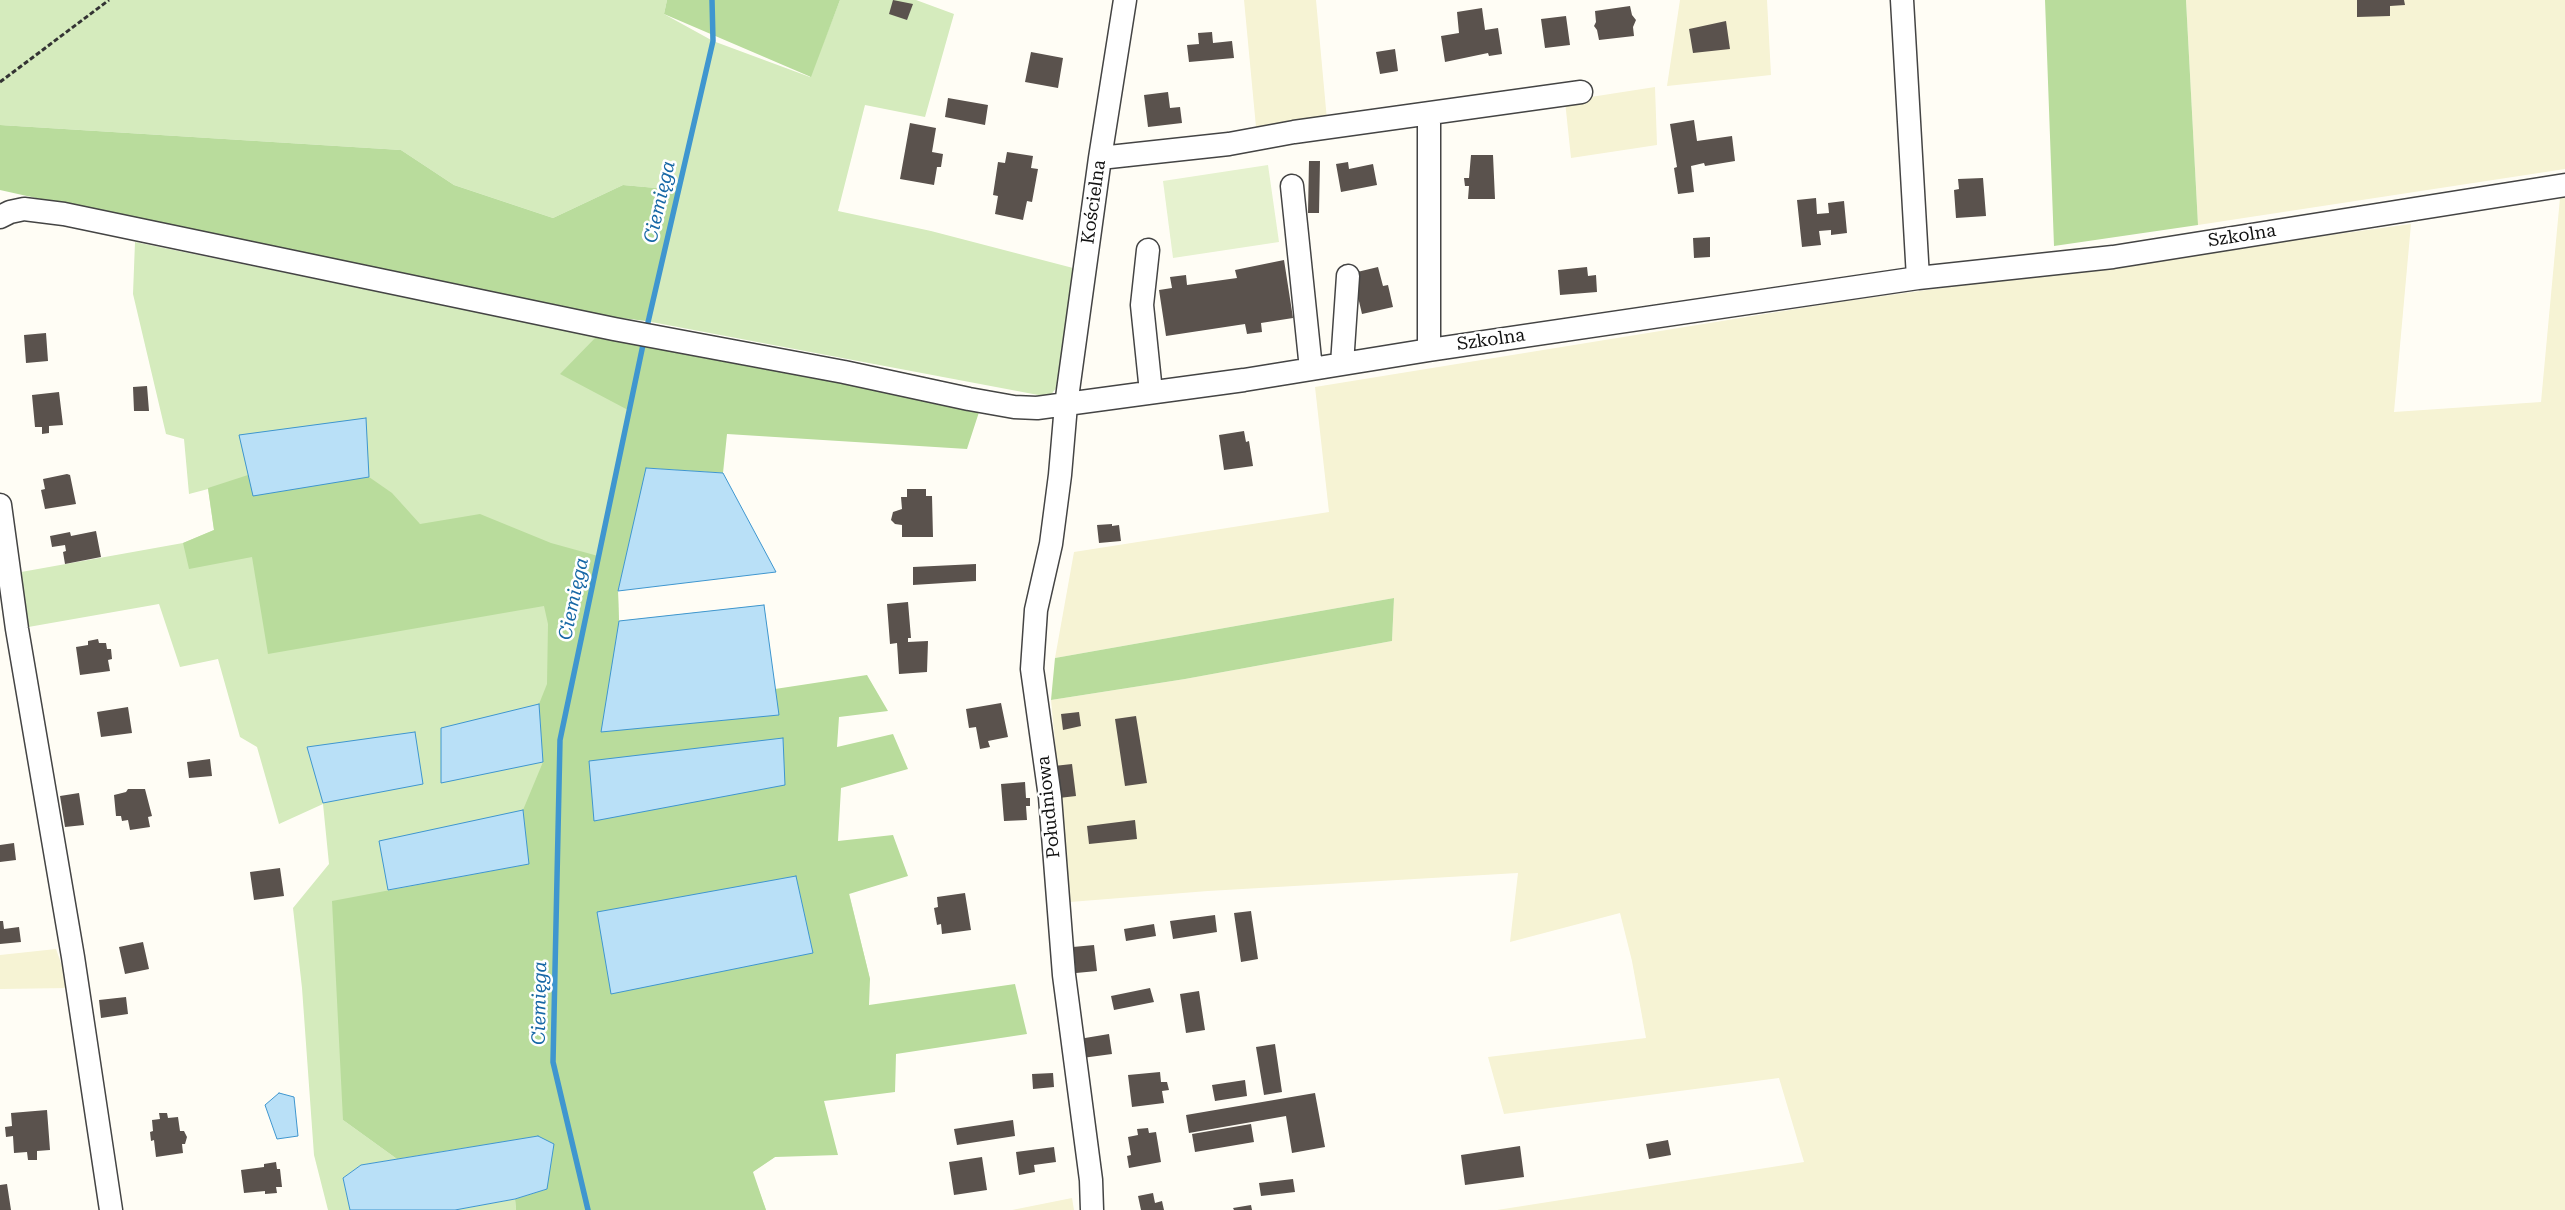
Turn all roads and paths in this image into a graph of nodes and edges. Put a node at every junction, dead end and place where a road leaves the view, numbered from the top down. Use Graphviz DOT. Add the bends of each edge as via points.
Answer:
graph roads {
  1 [pos="109,0"];
  2 [pos="1125,0"];
  3 [pos="1902,0"];
  4 [pos="0,82"];
  5 [pos="1581,92"];
  6 [pos="1429,114"];
  7 [pos="1100,158"];
  8 [pos="2565,185"];
  9 [pos="1292,186"];
  10 [pos="0,217"];
  11 [pos="1148,250"];
  12 [pos="1348,276"];
  13 [pos="1918,278"];
  14 [pos="1429,350"];
  15 [pos="1342,364"];
  16 [pos="1311,369"];
  17 [pos="1151,392"];
  18 [pos="1066,405"];
  19 [pos="0,506"];
  20 [pos="112,1210"];
  21 [pos="1092,1210"];
  1 -- 4 [label="path"];
  2 -- 7 [label="street, Kościelna"];
  3 -- 13 [label="street"];
  5 -- 6 [label="street"];
  6 -- 7 [label="street" via="1229,144"];
  6 -- 14 [label="street"];
  7 -- 18 [label="street, Kościelna"];
  8 -- 13 [label="street, Szkolna" via="2113,257"];
  9 -- 16 [label="street"];
  10 -- 18 [label="street, Szkolna" via="24,209 64,214 614,330 1014,407"];
  11 -- 17 [label="street" via="1142,305"];
  12 -- 15 [label="street"];
  13 -- 14 [label="street, Szkolna"];
  14 -- 15 [label="street, Szkolna"];
  15 -- 16 [label="street, Szkolna"];
  16 -- 17 [label="street, Szkolna"];
  17 -- 18 [label="street, Szkolna"];
  18 -- 21 [label="street, Południowa" via="1051,544 1036,610 1032,669 1050,796 1064,974 1091,1180"];
  19 -- 20 [label="street" via="17,629"];
}
